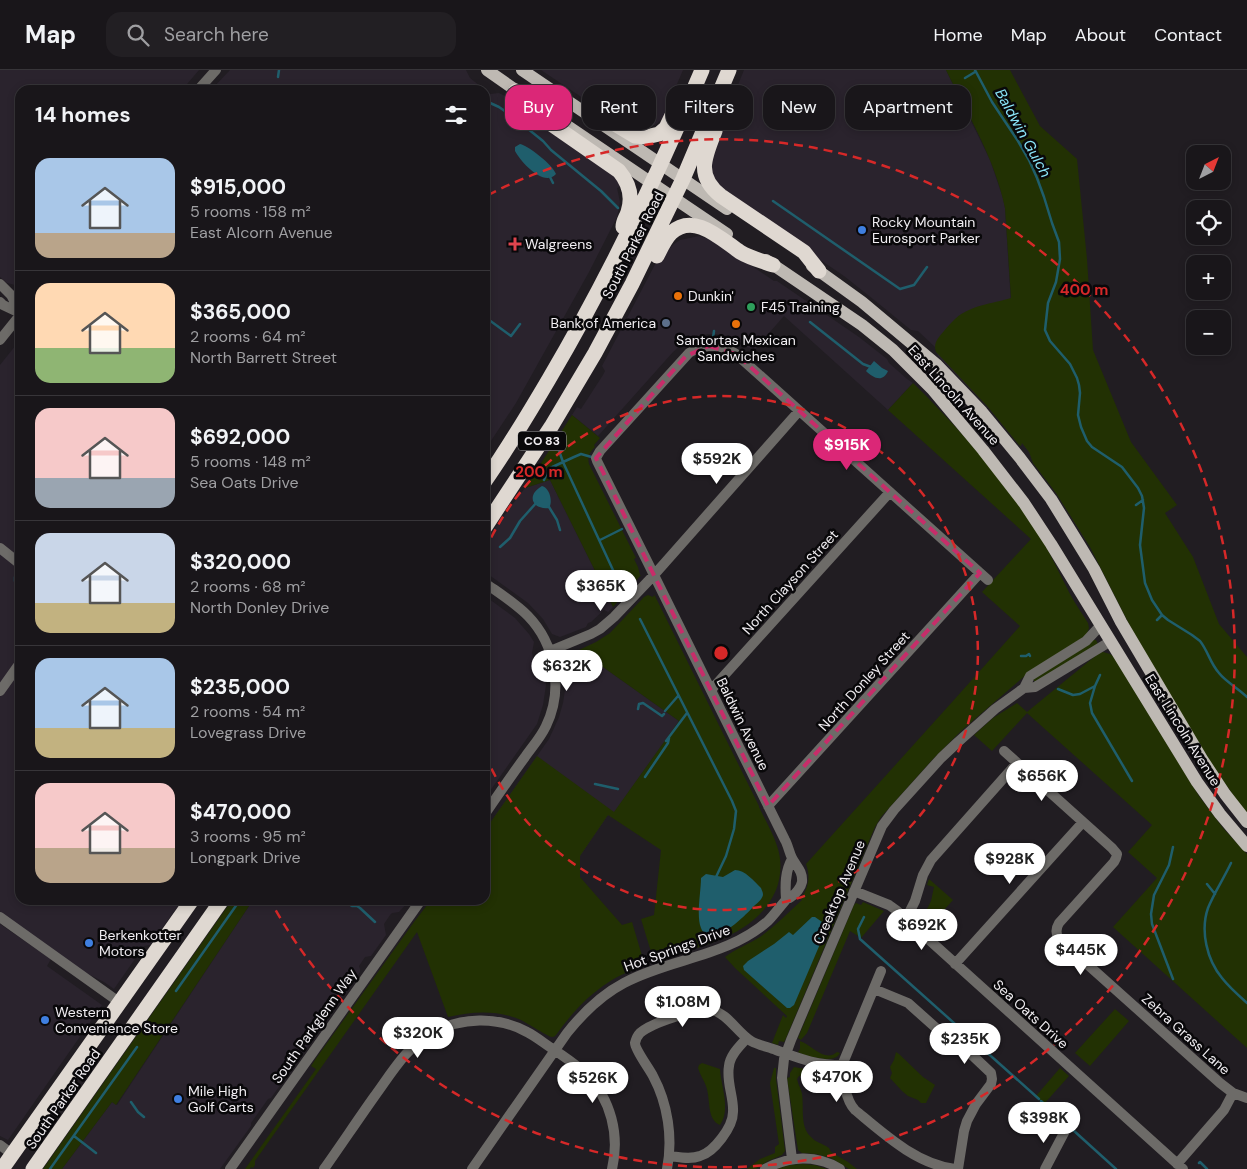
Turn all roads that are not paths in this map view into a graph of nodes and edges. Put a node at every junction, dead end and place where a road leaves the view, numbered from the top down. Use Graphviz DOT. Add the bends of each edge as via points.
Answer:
graph roads {
  1 [pos="216,70"];
  2 [pos="487,70"];
  3 [pos="522,70"];
  4 [pos="690,70"];
  5 [pos="702,70"];
  6 [pos="730,70"];
  7 [pos="202,85"];
  8 [pos="508,85"];
  9 [pos="724,85"];
  10 [pos="582,111"];
  11 [pos="572,129"];
  12 [pos="561,130"];
  13 [pos="611,130"];
  14 [pos="624,130"];
  15 [pos="704,130"];
  16 [pos="716,130"];
  17 [pos="662,164"];
  18 [pos="683,179"];
  19 [pos="652,184"];
  20 [pos="674,198"];
  21 [pos="626,239"];
  22 [pos="772,265"];
  23 [pos="819,270"];
  24 [pos="0,284"];
  25 [pos="0,302"];
  26 [pos="15,303"];
  27 [pos="15,311"];
  28 [pos="15,320"];
  29 [pos="0,340"];
  30 [pos="595,353"];
  31 [pos="799,411"];
  32 [pos="490,473"];
  33 [pos="890,492"];
  34 [pos="490,519"];
  35 [pos="0,548"];
  36 [pos="15,560"];
  37 [pos="654,575"];
  38 [pos="490,587"];
  39 [pos="1101,625"];
  40 [pos="1111,641"];
  41 [pos="550,651"];
  42 [pos="15,670"];
  43 [pos="1024,688"];
  44 [pos="710,690"];
  45 [pos="0,691"];
  46 [pos="1004,752"];
  47 [pos="1017,763"];
  48 [pos="768,806"];
  49 [pos="490,807"];
  50 [pos="1083,822"];
  51 [pos="1247,822"];
  52 [pos="1247,846"];
  53 [pos="792,858"];
  54 [pos="854,891"];
  55 [pos="786,899"];
  56 [pos="188,905"];
  57 [pos="218,905"];
  58 [pos="417,905"];
  59 [pos="0,917"];
  60 [pos="906,919"];
  61 [pos="955,964"];
  62 [pos="881,971"];
  63 [pos="874,989"];
  64 [pos="119,1002"];
  65 [pos="747,1038"];
  66 [pos="555,1051"];
  67 [pos="785,1054"];
  68 [pos="842,1065"];
  69 [pos="1233,1092"];
  70 [pos="1247,1098"];
  71 [pos="1065,1131"];
  72 [pos="0,1145"];
  73 [pos="12,1154"];
  74 [pos="669,1156"];
  75 [pos="792,1159"];
  76 [pos="1180,1166"];
  77 [pos="2,1169"];
  78 [pos="33,1169"];
  79 [pos="230,1169"];
  80 [pos="324,1169"];
  81 [pos="472,1169"];
  82 [pos="612,1169"];
  83 [pos="667,1169"];
  84 [pos="765,1169"];
  85 [pos="840,1169"];
  86 [pos="956,1169"];
  87 [pos="1045,1169"];
  1 -- 7 [label="street"];
  2 -- 8 [label="main road, East Lincoln Avenue"];
  3 -- 10 [label="main road, East Lincoln Avenue"];
  4 -- 14 [label="highway" via="666,128 658,134 638,137"];
  5 -- 17 [label="highway, South Parker Road / CO 83"];
  6 -- 9 [label="highway, South Parker Road / CO 83"];
  11 -- 19 [label="main road, East Lincoln Avenue"];
  12 -- 21 [label="highway" via="621,174 630,197 623,223"];
  13 -- 17 [label="main road, East Lincoln Avenue"];
  15 -- 18 [label="highway, South Parker Road / CO 83"];
  16 -- 23 [label="highway" via="704,162 709,184 721,196 804,252"];
  17 -- 18 [label="main road, East Lincoln Avenue"];
  17 -- 19 [label="highway, South Parker Road / CO 83"];
  18 -- 20 [label="highway, South Parker Road / CO 83"];
  18 -- 23 [label="main road, East Lincoln Avenue"];
  19 -- 20 [label="main road, East Lincoln Avenue"];
  19 -- 21 [label="highway, South Parker Road / CO 83"];
  20 -- 22 [label="main road, East Lincoln Avenue"];
  20 -- 30 [label="highway, South Parker Road / CO 83"];
  21 -- 32 [label="highway, South Parker Road / CO 83" via="566,350"];
  22 -- 30 [label="highway" via="742,253 702,227 678,228 663,243 617,331"];
  22 -- 39 [label="main road, East Lincoln Avenue" via="873,334 925,382 1024,503"];
  23 -- 51 [label="main road, East Lincoln Avenue" via="936,364 1020,458 1097,574 1121,622 1197,752"];
  24 -- 26 [label="street"];
  25 -- 27 [label="street"];
  28 -- 29 [label="street"];
  30 -- 34 [label="highway, South Parker Road / CO 83"];
  31 -- 33 [label="street"];
  31 -- 37 [label="street"];
  31 -- 37 [label="street, Baldwin Avenue" via="733,351 722,347 703,347 686,356 600,451 597,462"];
  33 -- 44 [label="street, North Clayson Street"];
  33 -- 48 [label="street, North Donley Street" via="984,577"];
  35 -- 36 [label="street"];
  37 -- 41 [label="street" via="600,629"];
  37 -- 44 [label="street, Baldwin Avenue"];
  38 -- 41 [label="street" via="526,614"];
  39 -- 40 [label="main road, East Lincoln Avenue"];
  39 -- 43 [label="street, Creektop Avenue" via="1086,642 1030,676"];
  40 -- 43 [label="street, Creektop Avenue" via="1035,687"];
  40 -- 52 [label="main road, East Lincoln Avenue" via="1200,786"];
  41 -- 49 [label="street" via="555,684 547,722"];
  42 -- 45 [label="street"];
  43 -- 54 [label="street, Creektop Avenue" via="958,742 892,813 879,832"];
  44 -- 48 [label="street, Baldwin Avenue"];
  46 -- 47 [label="street, Zebra Grass Lane"];
  47 -- 50 [label="street, Zebra Grass Lane"];
  47 -- 60 [label="street" via="931,860"];
  48 -- 53 [label="street, Baldwin Avenue"];
  50 -- 61 [label="street"];
  50 -- 69 [label="street, Zebra Grass Lane" via="1117,856 1059,923 1057,937"];
  53 -- 55 [label="street" via="786,878"];
  53 -- 55 [label="street, Hot Springs Drive" via="802,880 798,890"];
  54 -- 60 [label="street, Sea Oats Drive" via="889,905"];
  54 -- 67 [label="street, Creektop Avenue"];
  55 -- 66 [label="street, Hot Springs Drive" via="766,923 732,944 648,972 614,988 581,1016"];
  56 -- 64 [label="highway, South Parker Road"];
  57 -- 78 [label="highway, South Parker Road"];
  58 -- 79 [label="street, South Parkglenn Way"];
  59 -- 64 [label="street"];
  60 -- 61 [label="street, Sea Oats Drive"];
  61 -- 76 [label="street, Sea Oats Drive"];
  62 -- 63 [label="street"];
  63 -- 68 [label="street"];
  63 -- 86 [label="street" via="908,1004 991,1073 991,1086 967,1121"];
  64 -- 73 [label="highway, South Parker Road"];
  65 -- 67 [label="street"];
  65 -- 74 [label="street" via="733,1054 729,1065 733,1112 728,1129 702,1156"];
  65 -- 74 [label="street" via="718,1012 706,1009 662,1021 638,1036 636,1048 655,1079 664,1104"];
  66 -- 80 [label="street" via="528,1032 486,1020 467,1021 434,1032 421,1039 404,1056"];
  66 -- 81 [label="street, Hot Springs Drive"];
  66 -- 82 [label="street" via="587,1075 607,1104 614,1132"];
  67 -- 68 [label="street" via="816,1063"];
  67 -- 75 [label="street, Creektop Avenue" via="782,1081"];
  68 -- 86 [label="street" via="849,1100 855,1110 905,1149 936,1165"];
  69 -- 70 [label="street, Zebra Grass Lane"];
  69 -- 76 [label="street" via="1226,1108"];
  71 -- 87 [label="street"];
  72 -- 73 [label="street"];
  73 -- 77 [label="highway, South Parker Road"];
  74 -- 83 [label="street"];
  75 -- 84 [label="street"];
  75 -- 85 [label="street" via="816,1159"];
}
